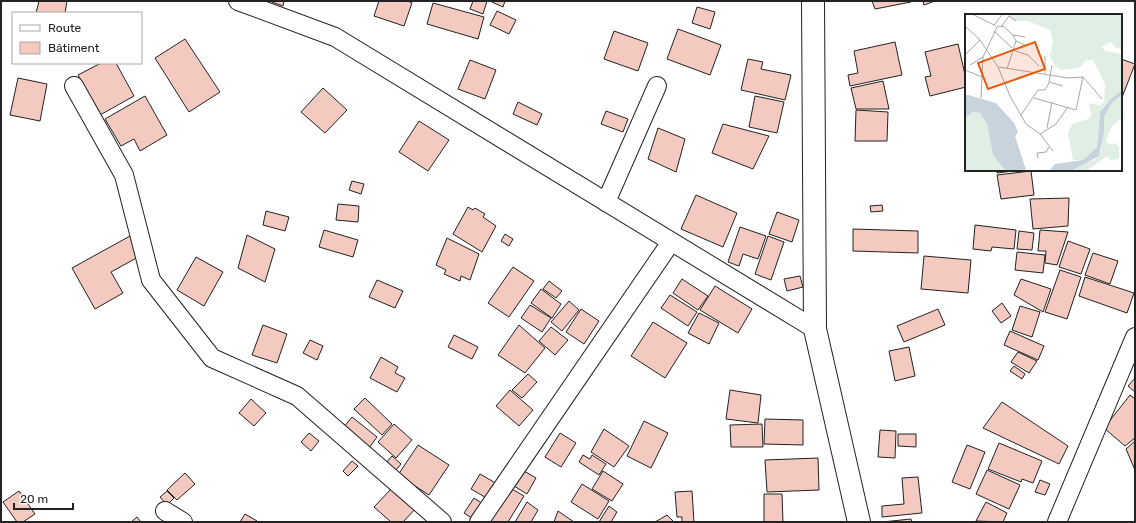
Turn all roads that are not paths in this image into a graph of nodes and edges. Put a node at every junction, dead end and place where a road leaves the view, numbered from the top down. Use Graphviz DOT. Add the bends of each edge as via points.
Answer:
graph roads {
  1 [pos="238,1"];
  2 [pos="813,1"];
  3 [pos="74,86"];
  4 [pos="657,86"];
  5 [pos="606,202"];
  6 [pos="671,242"];
  7 [pos="814,329"];
  8 [pos="1135,337"];
  9 [pos="166,511"];
  10 [pos="183,522"];
  11 [pos="442,522"];
  12 [pos="479,522"];
  13 [pos="860,522"];
  14 [pos="1057,522"];
  1 -- 5 [label="street" via="335,37"];
  2 -- 7 [label="main road"];
  3 -- 11 [label="street" via="124,175 151,280 212,358 297,396"];
  4 -- 5 [label="street"];
  5 -- 6 [label="street"];
  6 -- 7 [label="street"];
  6 -- 12 [label="street"];
  7 -- 13 [label="main road"];
  8 -- 14 [label="street"];
  9 -- 10 [label="street"];
}
